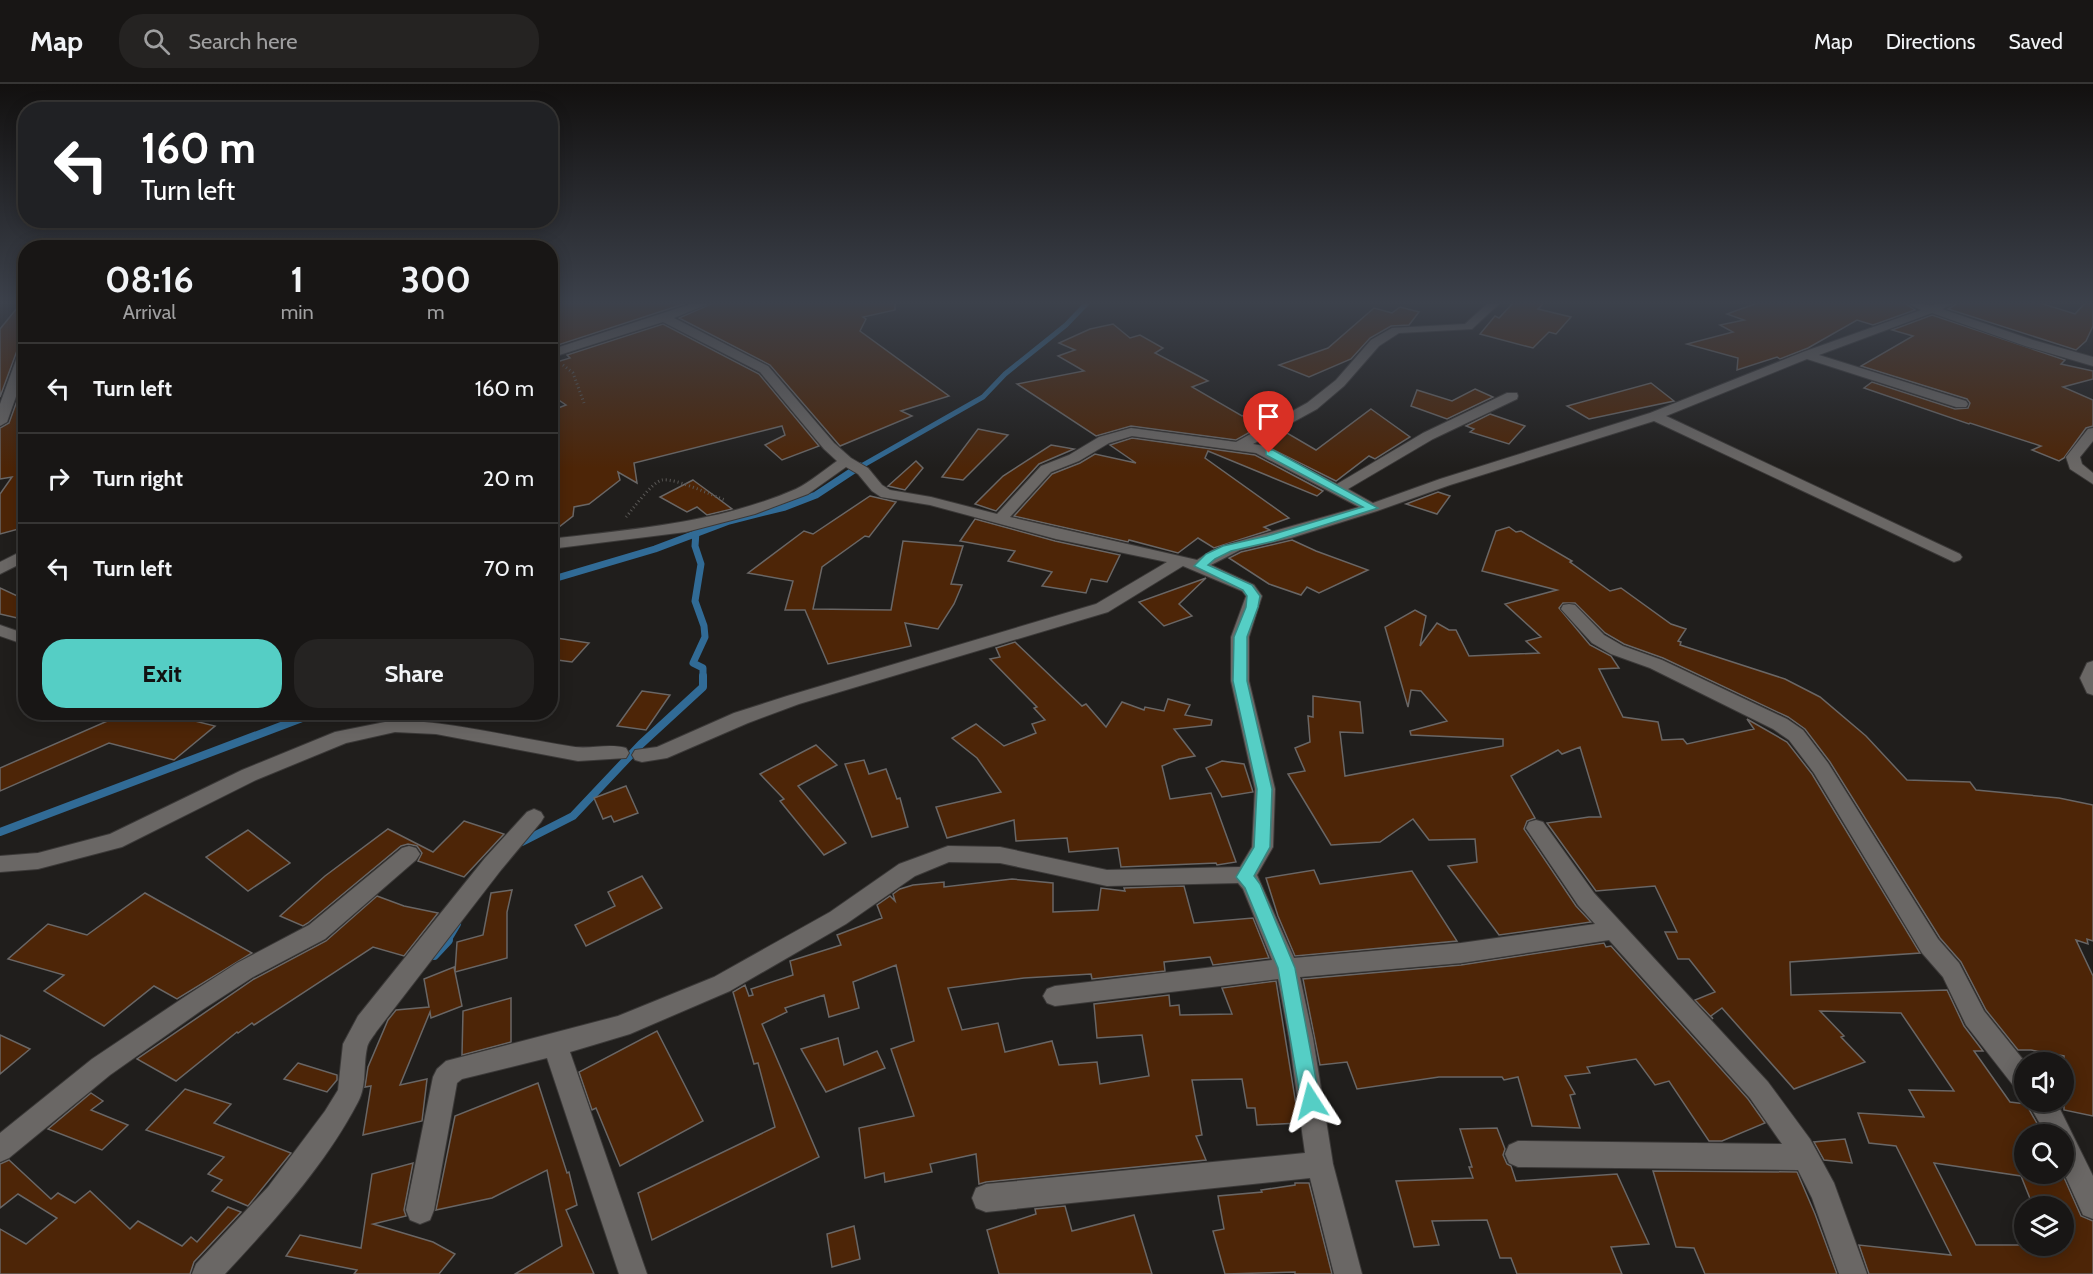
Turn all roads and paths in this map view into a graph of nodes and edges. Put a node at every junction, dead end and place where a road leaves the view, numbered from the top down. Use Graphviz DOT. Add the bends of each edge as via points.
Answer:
graph roads {
  1 [pos="742,358"];
  2 [pos="1362,358"];
  3 [pos="1801,358"];
  4 [pos="1815,358"];
  5 [pos="558,361"];
  6 [pos="18,371"];
  7 [pos="1512,396"];
  8 [pos="584,403"];
  9 [pos="1961,404"];
  10 [pos="1655,416"];
  11 [pos="0,422"];
  12 [pos="2093,432"];
  13 [pos="1239,446"];
  14 [pos="854,466"];
  15 [pos="2093,480"];
  16 [pos="1338,489"];
  17 [pos="1372,508"];
  18 [pos="750,511"];
  19 [pos="1001,518"];
  20 [pos="623,521"];
  21 [pos="558,543"];
  22 [pos="1954,557"];
  23 [pos="18,558"];
  24 [pos="1180,561"];
  25 [pos="1200,566"];
  26 [pos="0,568"];
  27 [pos="1569,609"];
  28 [pos="0,630"];
  29 [pos="18,637"];
  30 [pos="2093,668"];
  31 [pos="2093,689"];
  32 [pos="619,753"];
  33 [pos="642,755"];
  34 [pos="534,817"];
  35 [pos="1536,828"];
  36 [pos="409,854"];
  37 [pos="0,864"];
  38 [pos="1245,877"];
  39 [pos="1613,930"];
  40 [pos="1287,968"];
  41 [pos="1055,996"];
  42 [pos="555,1045"];
  43 [pos="2014,1067"];
  44 [pos="0,1149"];
  45 [pos="1518,1154"];
  46 [pos="1806,1157"];
  47 [pos="1320,1164"];
  48 [pos="2074,1166"];
  49 [pos="986,1198"];
  50 [pos="2093,1205"];
  51 [pos="420,1210"];
  52 [pos="206,1274"];
  53 [pos="633,1274"];
  54 [pos="1348,1274"];
  55 [pos="1853,1274"];
  1 -- 14 [label="street" via="764,369 829,446"];
  2 -- 13 [label="street" via="1312,406"];
  3 -- 10 [label="street"];
  4 -- 9 [label="street"];
  5 -- 8 [label="path" via="573,373"];
  6 -- 11 [label="street"];
  7 -- 16 [label="street" via="1428,436"];
  10 -- 17 [label="street"];
  10 -- 22 [label="street"];
  12 -- 15 [label="street" via="2073,457 2075,466"];
  13 -- 16 [label="street" via="1269,453"];
  13 -- 19 [label="street" via="1142,431 1122,434 1040,473"];
  14 -- 18 [label="street"];
  14 -- 19 [label="street" via="886,494"];
  16 -- 17 [label="street"];
  17 -- 25 [label="street" via="1227,548"];
  18 -- 20 [label="path" via="709,493 663,480"];
  18 -- 21 [label="street" via="686,527"];
  19 -- 24 [label="street"];
  23 -- 26 [label="street"];
  24 -- 25 [label="street"];
  24 -- 33 [label="street" via="1102,608 793,700 744,716 660,753"];
  25 -- 38 [label="street" via="1248,588 1254,596 1240,637 1240,681 1265,789 1262,847"];
  27 -- 43 [label="street" via="1598,639 1617,650 1656,664 1796,735 1821,768 1930,945 1951,970 1975,1018"];
  28 -- 29 [label="street"];
  30 -- 31 [label="street" via="2089,678"];
  32 -- 37 [label="street" via="578,754 436,728 395,726 321,745 249,775 116,841 38,861"];
  34 -- 52 [label="street" via="367,1024 355,1044 350,1093 334,1120 278,1197"];
  35 -- 39 [label="street"];
  36 -- 44 [label="street" via="317,932 245,970 194,1003 101,1067"];
  38 -- 40 [label="street" via="1252,884"];
  38 -- 42 [label="street" via="1234,874 1107,878 1000,855 948,854 907,870 838,918 722,984 621,1026"];
  39 -- 40 [label="street" via="1461,953"];
  39 -- 46 [label="street" via="1759,1090"];
  40 -- 41 [label="street"];
  40 -- 47 [label="street"];
  42 -- 51 [label="street" via="455,1069 446,1077"];
  42 -- 53 [label="street"];
  45 -- 46 [label="street"];
  46 -- 55 [label="street" via="1824,1193"];
  47 -- 49 [label="street"];
  47 -- 54 [label="street"];
  48 -- 50 [label="street"];
}
